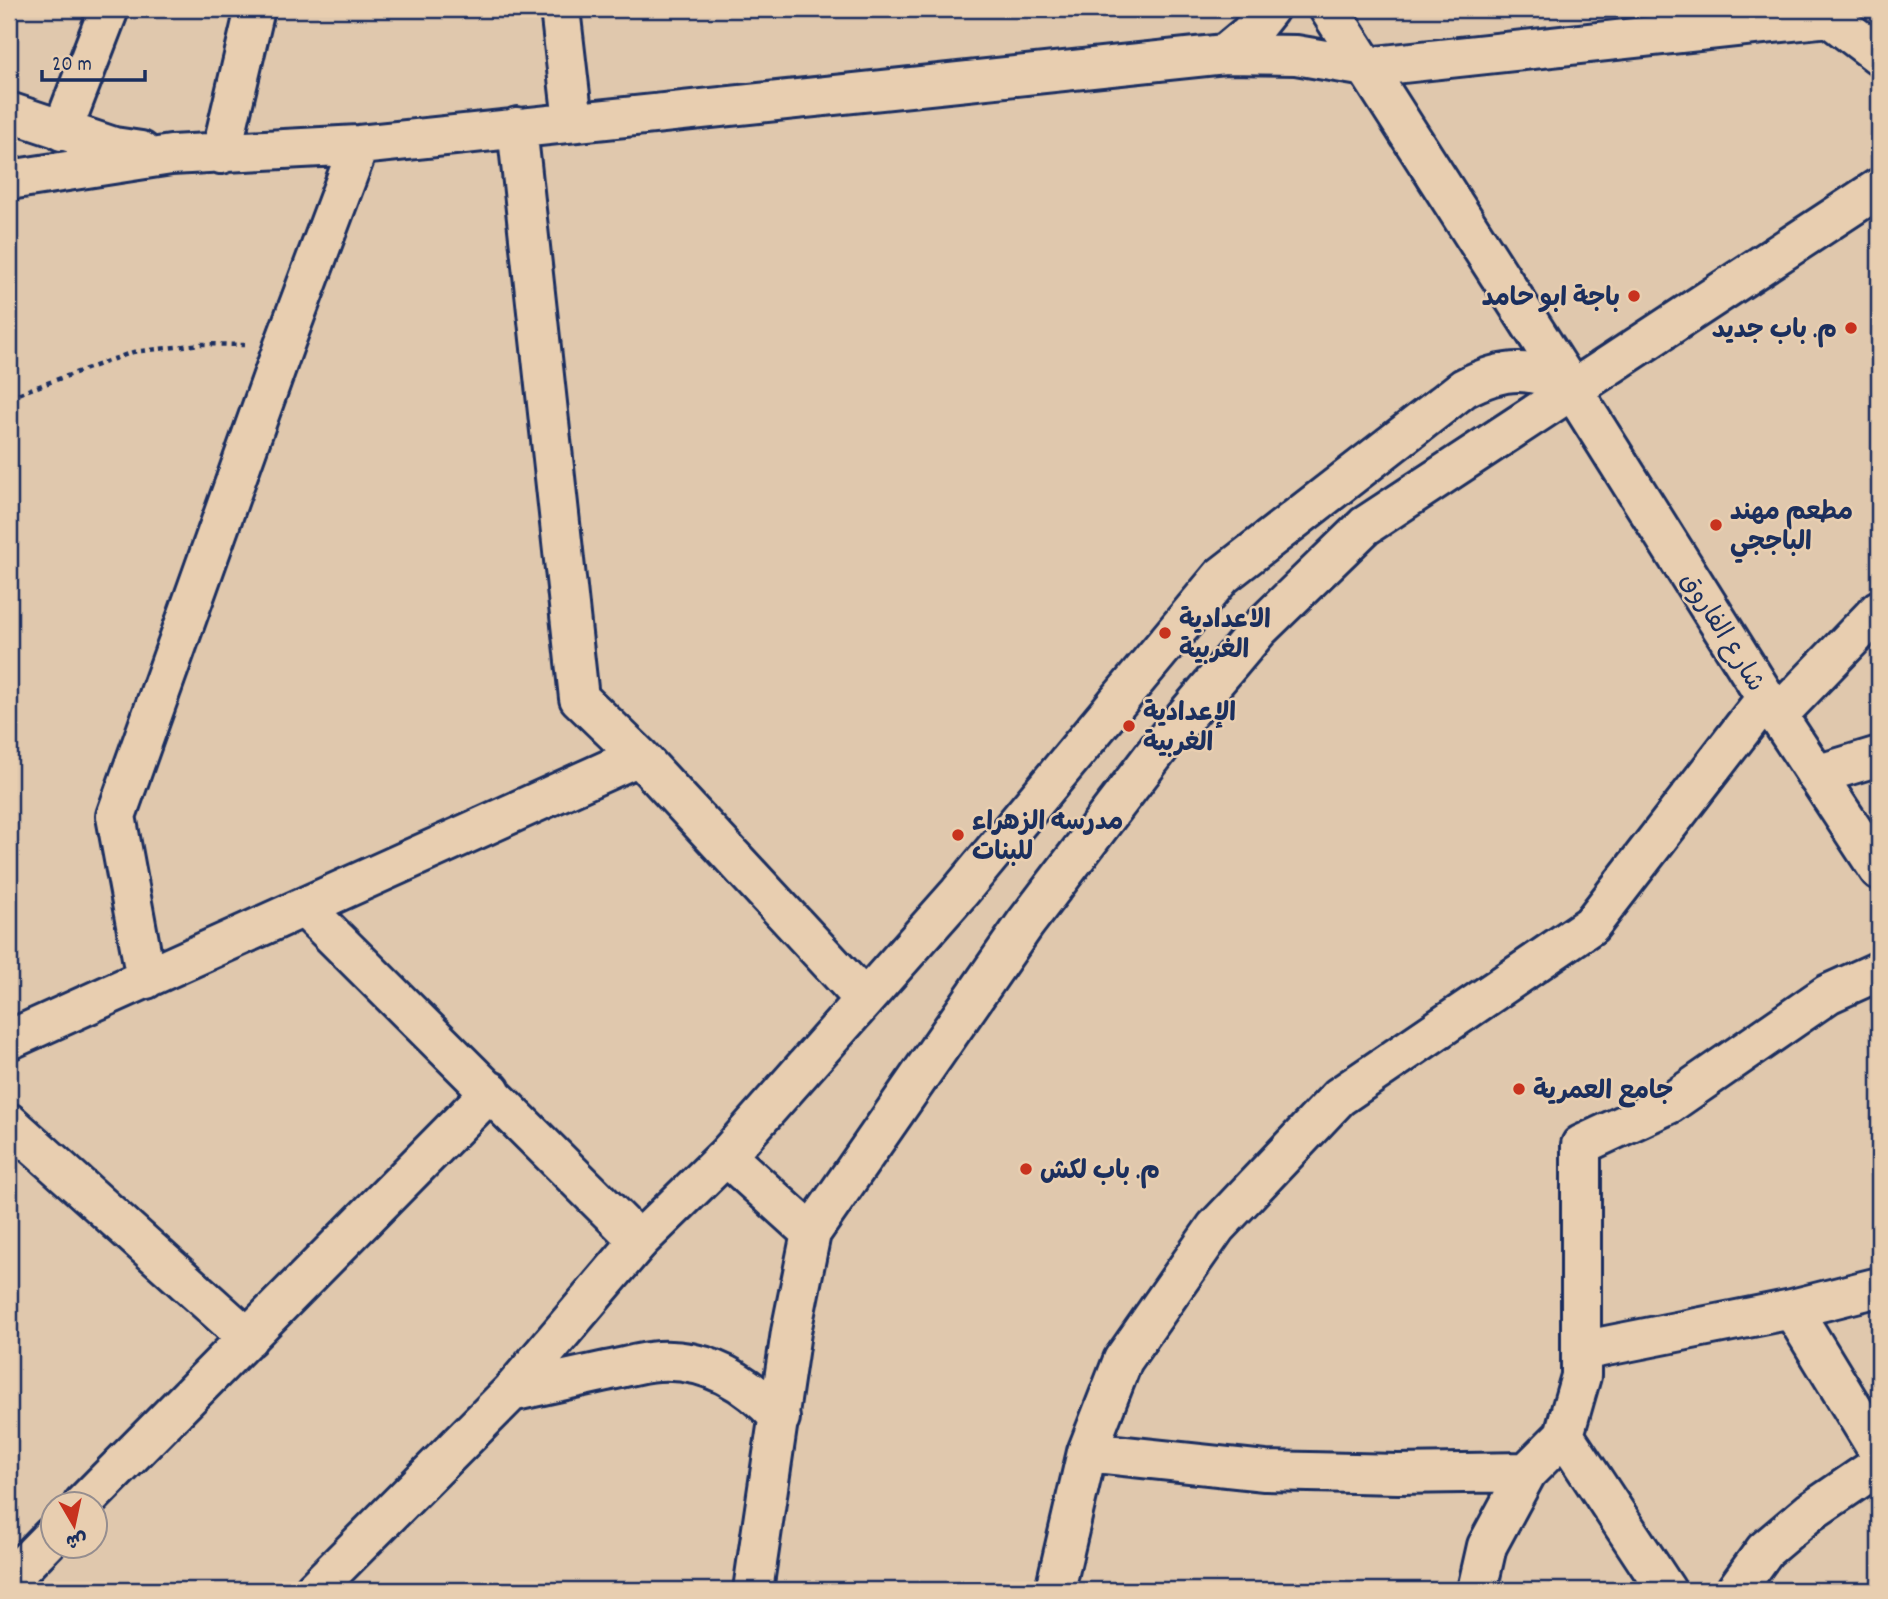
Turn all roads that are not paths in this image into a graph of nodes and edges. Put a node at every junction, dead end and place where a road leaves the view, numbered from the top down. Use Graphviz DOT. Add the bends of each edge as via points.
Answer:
graph roads {
  1 [pos="255,9"];
  2 [pos="560,9"];
  3 [pos="1269,9"];
  4 [pos="1329,9"];
  5 [pos="105,10"];
  6 [pos="1825,13"];
  7 [pos="1225,54"];
  8 [pos="1879,55"];
  9 [pos="1366,67"];
  10 [pos="9,112"];
  11 [pos="573,121"];
  12 [pos="517,127"];
  13 [pos="62,131"];
  14 [pos="359,145"];
  15 [pos="221,154"];
  16 [pos="171,155"];
  17 [pos="9,180"];
  18 [pos="1879,188"];
  19 [pos="1572,389"];
  20 [pos="1879,610"];
  21 [pos="1771,707"];
  22 [pos="639,756"];
  23 [pos="1879,756"];
  24 [pos="1816,775"];
  25 [pos="1879,870"];
  26 [pos="304,907"];
  27 [pos="1879,971"];
  28 [pos="146,978"];
  29 [pos="864,999"];
  30 [pos="9,1040"];
  31 [pos="491,1091"];
  32 [pos="9,1123"];
  33 [pos="726,1156"];
  34 [pos="811,1233"];
  35 [pos="639,1241"];
  36 [pos="1879,1287"];
  37 [pos="1792,1309"];
  38 [pos="248,1338"];
  39 [pos="1581,1352"];
  40 [pos="511,1392"];
  41 [pos="780,1418"];
  42 [pos="1564,1435"];
  43 [pos="1087,1452"];
  44 [pos="1879,1452"];
  45 [pos="1879,1465"];
  46 [pos="1527,1472"];
  47 [pos="97,1490"];
  48 [pos="38,1550"];
  49 [pos="9,1580"];
  50 [pos="760,1589"];
  51 [pos="314,1590"];
  52 [pos="1055,1590"];
  53 [pos="1477,1590"];
  54 [pos="1666,1590"];
  55 [pos="1736,1590"];
  1 -- 15 [label="street"];
  2 -- 11 [label="street"];
  3 -- 7 [label="street"];
  4 -- 9 [label="street, شارع الفاروق"];
  5 -- 13 [label="street"];
  6 -- 8 [label="street"];
  6 -- 9 [label="street"];
  7 -- 9 [label="street" via="1296,55"];
  7 -- 11 [label="street"];
  9 -- 19 [label="street, شارع الفاروق"];
  10 -- 13 [label="street"];
  11 -- 12 [label="street"];
  12 -- 14 [label="street"];
  12 -- 22 [label="street" via="579,698"];
  13 -- 16 [label="street" via="114,147"];
  14 -- 15 [label="street"];
  14 -- 28 [label="street" via="116,816"];
  15 -- 16 [label="street"];
  16 -- 17 [label="street"];
  18 -- 19 [label="street"];
  19 -- 21 [label="street, شارع الفاروق"];
  19 -- 29 [label="street" via="1521,371 1501,373 1464,388 1222,576 959,893"];
  19 -- 34 [label="street" via="1365,526 1258,630 1163,743 1025,924"];
  20 -- 21 [label="street"];
  21 -- 24 [label="street, شارع الفاروق"];
  21 -- 43 [label="street" via="1591,925 1339,1097 1216,1227 1123,1360"];
  22 -- 26 [label="street"];
  22 -- 29 [label="street"];
  23 -- 24 [label="street"];
  24 -- 25 [label="street, شارع الفاروق"];
  26 -- 28 [label="street"];
  26 -- 31 [label="street"];
  27 -- 39 [label="street" via="1828,994 1669,1104 1581,1145"];
  28 -- 30 [label="street"];
  29 -- 33 [label="street"];
  31 -- 35 [label="street"];
  31 -- 38 [label="street"];
  32 -- 38 [label="street"];
  33 -- 34 [label="street"];
  33 -- 35 [label="street"];
  34 -- 41 [label="street"];
  35 -- 40 [label="street"];
  36 -- 37 [label="street"];
  37 -- 39 [label="street"];
  37 -- 44 [label="street"];
  38 -- 47 [label="street"];
  39 -- 42 [label="street" via="1581,1376"];
  40 -- 41 [label="street" via="657,1361 685,1362 738,1380"];
  40 -- 51 [label="street"];
  41 -- 50 [label="street"];
  42 -- 46 [label="street"];
  42 -- 54 [label="street"];
  43 -- 46 [label="street" via="1265,1471"];
  43 -- 52 [label="street"];
  45 -- 55 [label="street" via="1810,1512 1765,1550"];
  46 -- 53 [label="street" via="1487,1546"];
  48 -- 49 [label="street"];
}
